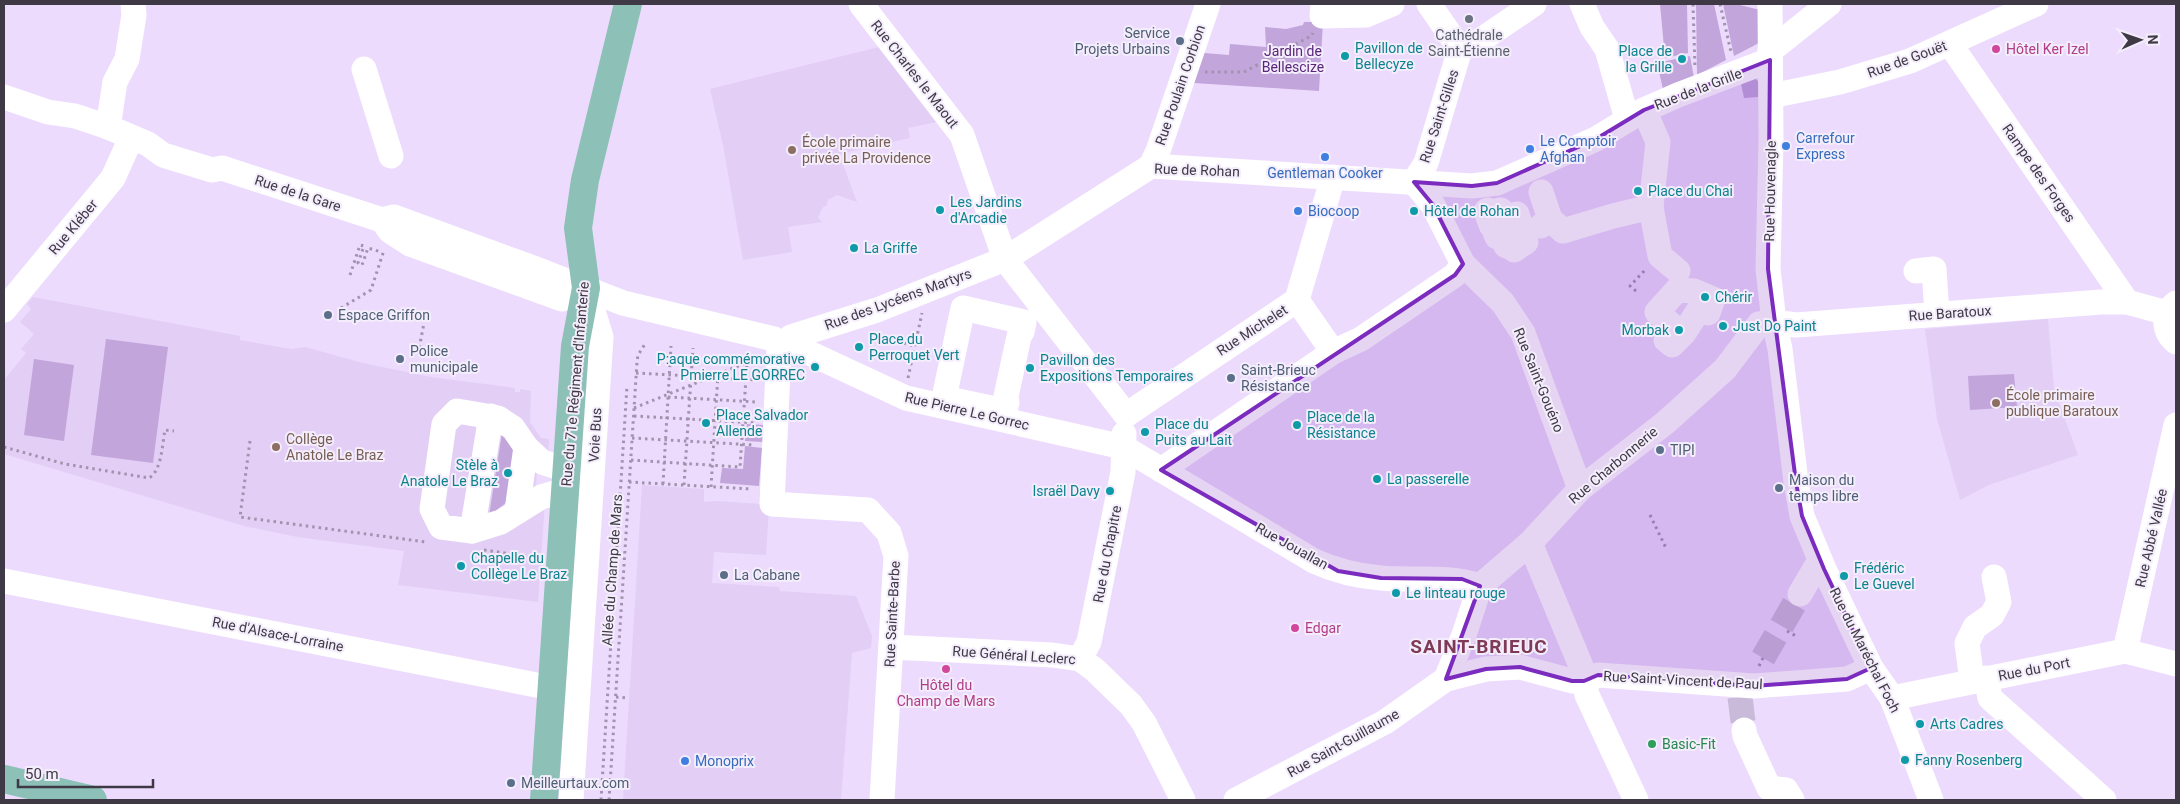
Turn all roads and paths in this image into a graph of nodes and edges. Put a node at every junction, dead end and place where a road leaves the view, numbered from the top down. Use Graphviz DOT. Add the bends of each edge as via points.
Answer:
graph roads {
  1 [pos="133,4"];
  2 [pos="628,4"];
  3 [pos="1208,4"];
  4 [pos="1392,4"];
  5 [pos="1429,4"];
  6 [pos="1534,4"];
  7 [pos="1582,4"];
  8 [pos="1693,4"];
  9 [pos="1720,4"];
  10 [pos="1770,4"];
  11 [pos="1829,4"];
  12 [pos="2036,4"];
  13 [pos="1322,10"];
  14 [pos="867,17"];
  15 [pos="1950,44"];
  16 [pos="1460,49"];
  17 [pos="1770,55"];
  18 [pos="364,69"];
  19 [pos="1185,72"];
  20 [pos="1736,74"];
  21 [pos="4,82"];
  22 [pos="1695,89"];
  23 [pos="1771,96"];
  24 [pos="4,97"];
  25 [pos="1636,114"];
  26 [pos="75,116"];
  27 [pos="108,127"];
  28 [pos="140,141"];
  29 [pos="391,156"];
  30 [pos="1151,166"];
  31 [pos="1333,177"];
  32 [pos="1414,182"];
  33 [pos="1541,192"];
  34 [pos="1651,207"];
  35 [pos="382,221"];
  36 [pos="1005,259"];
  37 [pos="1463,264"];
  38 [pos="1648,267"];
  39 [pos="1916,271"];
  40 [pos="1678,272"];
  41 [pos="350,274"];
  42 [pos="586,288"];
  43 [pos="1636,291"];
  44 [pos="1297,300"];
  45 [pos="2127,302"];
  46 [pos="341,308"];
  47 [pos="2172,308"];
  48 [pos="923,309"];
  49 [pos="4,310"];
  50 [pos="1937,314"];
  51 [pos="424,323"];
  52 [pos="1766,323"];
  53 [pos="891,340"];
  54 [pos="784,342"];
  55 [pos="2176,342"];
  56 [pos="645,344"];
  57 [pos="671,346"];
  58 [pos="915,346"];
  59 [pos="693,348"];
  60 [pos="1333,352"];
  61 [pos="418,354"];
  62 [pos="755,359"];
  63 [pos="747,362"];
  64 [pos="636,373"];
  65 [pos="669,375"];
  66 [pos="692,376"];
  67 [pos="718,376"];
  68 [pos="746,380"];
  69 [pos="907,382"];
  70 [pos="691,385"];
  71 [pos="627,386"];
  72 [pos="668,396"];
  73 [pos="690,399"];
  74 [pos="716,400"];
  75 [pos="744,402"];
  76 [pos="634,408"];
  77 [pos="777,413"];
  78 [pos="1126,415"];
  79 [pos="491,416"];
  80 [pos="634,416"];
  81 [pos="667,418"];
  82 [pos="688,420"];
  83 [pos="715,421"];
  84 [pos="743,423"];
  85 [pos="2176,425"];
  86 [pos="174,431"];
  87 [pos="632,438"];
  88 [pos="666,440"];
  89 [pos="250,441"];
  90 [pos="687,441"];
  91 [pos="714,443"];
  92 [pos="742,444"];
  93 [pos="4,447"];
  94 [pos="526,447"];
  95 [pos="1122,448"];
  96 [pos="631,460"];
  97 [pos="664,462"];
  98 [pos="686,463"];
  99 [pos="713,465"];
  100 [pos="1161,470"];
  101 [pos="566,480"];
  102 [pos="629,482"];
  103 [pos="663,484"];
  104 [pos="684,485"];
  105 [pos="711,487"];
  106 [pos="1580,489"];
  107 [pos="773,490"];
  108 [pos="517,510"];
  109 [pos="1650,516"];
  110 [pos="474,540"];
  111 [pos="1530,542"];
  112 [pos="429,543"];
  113 [pos="1667,550"];
  114 [pos="541,558"];
  115 [pos="1820,560"];
  116 [pos="1994,577"];
  117 [pos="4,581"];
  118 [pos="1480,586"];
  119 [pos="1800,594"];
  120 [pos="1786,631"];
  121 [pos="1464,635"];
  122 [pos="1798,637"];
  123 [pos="891,647"];
  124 [pos="2125,651"];
  125 [pos="1080,659"];
  126 [pos="2176,664"];
  127 [pos="1871,668"];
  128 [pos="1486,669"];
  129 [pos="1446,679"];
  130 [pos="1979,680"];
  131 [pos="1584,681"];
  132 [pos="552,688"];
  133 [pos="616,697"];
  134 [pos="629,698"];
  135 [pos="1892,698"];
  136 [pos="1744,730"];
  137 [pos="4,779"];
  138 [pos="82,799"];
  139 [pos="544,800"];
  140 [pos="571,800"];
  141 [pos="601,800"];
  142 [pos="609,800"];
  143 [pos="882,800"];
  144 [pos="1183,800"];
  145 [pos="1236,800"];
  146 [pos="1636,800"];
  147 [pos="1792,800"];
  148 [pos="1932,800"];
  149 [pos="2104,800"];
  1 -- 27 [label="street" via="128,59 115,82"];
  2 -- 42 [label="main road, Rue du 71e Régiment d'Infanterie" via="585,180 578,228"];
  3 -- 19 [label="street, Rue Poulain Corbion"];
  4 -- 13 [label="street" via="1366,16"];
  5 -- 16 [label="street"];
  6 -- 16 [label="street" via="1478,42"];
  7 -- 25 [label="street" via="1607,49"];
  8 -- 22 [label="path"];
  9 -- 20 [label="path"];
  10 -- 17 [label="street, Rue Houvenagle"];
  11 -- 17 [label="street, Rue de la Grille"];
  12 -- 15 [label="street, Rue de Gouët"];
  13 -- 19 [label="path" via="1311,36 1244,72"];
  14 -- 36 [label="street, Rue Charles le Maout" via="962,135"];
  15 -- 23 [label="street, Rue de Gouët" via="1910,61 1840,82"];
  15 -- 45 [label="street, Rampe des Forges"];
  16 -- 32 [label="street, Rue Saint-Gilles" via="1426,163"];
  17 -- 20 [label="street, Rue de la Grille"];
  17 -- 23 [label="street, Rue Houvenagle"];
  18 -- 29 [label="street"];
  19 -- 30 [label="street, Rue Poulain Corbion"];
  20 -- 22 [label="street, Rue de la Grille"];
  21 -- 26 [label="street"];
  22 -- 25 [label="street, Rue de la Grille"];
  23 -- 52 [label="street, Rue Houvenagle"];
  24 -- 26 [label="street, Rue de la Gare" via="48,112"];
  25 -- 32 [label="street, Rue de la Grille" via="1596,139 1497,183 1472,186"];
  25 -- 34 [label="street" via="1658,142"];
  26 -- 27 [label="street, Rue de la Gare"];
  27 -- 28 [label="street, Rue de la Gare"];
  28 -- 35 [label="street, Rue de la Gare" via="163,155 212,170 222,168"];
  28 -- 49 [label="street, Rue Kléber"];
  30 -- 31 [label="street, Rue de Rohan"];
  30 -- 36 [label="street, Rue de Rohan"];
  31 -- 32 [label="street, Rue de Rohan"];
  31 -- 44 [label="street, Rue Michelet"];
  32 -- 37 [label="street, Rue Saint-Gouéno" via="1433,205"];
  33 -- 34 [label="street" via="1545,222 1564,231"];
  34 -- 40 [label="street" via="1660,256"];
  35 -- 41 [label="path" via="362,265 358,263 364,246 360,245"];
  35 -- 42 [label="street, Rue de la Gare" via="410,244 562,299"];
  35 -- 46 [label="path" via="371,290"];
  36 -- 54 [label="street, Rue des Lycéens Martyrs" via="877,310"];
  36 -- 78 [label="street, Rue Charles le Maout"];
  37 -- 60 [label="street" via="1455,275 1361,339"];
  37 -- 106 [label="street, Rue Saint-Gouéno" via="1503,303 1523,333"];
  38 -- 43 [label="path" via="1630,286"];
  39 -- 50 [label="street" via="1934,268"];
  42 -- 54 [label="street" via="634,306"];
  42 -- 101 [label="main road, Rue du 71e Régiment d'Infanterie" via="575,346"];
  42 -- 140 [label="street, Voie Bus" via="601,337"];
  44 -- 60 [label="street"];
  44 -- 78 [label="street, Rue Michelet"];
  45 -- 47 [label="street, Rue Baratoux"];
  45 -- 50 [label="street, Rue Baratoux"];
  47 -- 55 [label="street" via="2165,324 2168,334"];
  48 -- 58 [label="path"];
  50 -- 52 [label="street, Rue Baratoux" via="1789,326"];
  51 -- 61 [label="path"];
  52 -- 106 [label="street, Rue Charbonnerie" via="1725,369 1665,423"];
  52 -- 115 [label="street, Rue du Maréchal Foch" via="1780,349 1802,516"];
  53 -- 58 [label="path"];
  54 -- 77 [label="street"];
  54 -- 95 [label="street, Rue Pierre Le Gorrec" via="906,398"];
  56 -- 64 [label="path, Allée du Champ de Mars" via="638,355"];
  57 -- 65 [label="path"];
  58 -- 69 [label="path"];
  59 -- 66 [label="path"];
  60 -- 100 [label="street"];
  62 -- 63 [label="path"];
  63 -- 67 [label="path"];
  63 -- 68 [label="path"];
  64 -- 65 [label="path"];
  64 -- 76 [label="path, Allée du Champ de Mars"];
  65 -- 66 [label="path"];
  65 -- 72 [label="path"];
  66 -- 70 [label="path"];
  67 -- 68 [label="path"];
  67 -- 70 [label="path"];
  67 -- 74 [label="path"];
  68 -- 75 [label="path"];
  68 -- 77 [label="path"];
  70 -- 72 [label="path"];
  70 -- 73 [label="path"];
  71 -- 141 [label="path, Allée du Champ de Mars"];
  72 -- 73 [label="path"];
  72 -- 76 [label="path"];
  72 -- 81 [label="path"];
  73 -- 74 [label="path"];
  73 -- 82 [label="path"];
  74 -- 75 [label="path"];
  74 -- 83 [label="path"];
  75 -- 77 [label="path"];
  75 -- 84 [label="path"];
  76 -- 80 [label="path, Allée du Champ de Mars"];
  77 -- 84 [label="path"];
  77 -- 92 [label="path"];
  77 -- 107 [label="street"];
  78 -- 95 [label="street"];
  79 -- 94 [label="street" via="513,428"];
  79 -- 110 [label="street"];
  79 -- 110 [label="street" via="457,411 444,424 432,510 441,527"];
  80 -- 81 [label="path"];
  80 -- 87 [label="path, Allée du Champ de Mars"];
  81 -- 82 [label="path"];
  81 -- 88 [label="path"];
  82 -- 83 [label="path"];
  82 -- 90 [label="path"];
  83 -- 84 [label="path"];
  83 -- 91 [label="path"];
  84 -- 92 [label="path"];
  85 -- 124 [label="street, Rue Abbé Vallée"];
  86 -- 93 [label="path" via="165,430 158,468 149,478 65,464"];
  87 -- 88 [label="path"];
  87 -- 96 [label="path, Allée du Champ de Mars"];
  88 -- 90 [label="path"];
  88 -- 97 [label="path"];
  89 -- 112 [label="path" via="240,517"];
  90 -- 91 [label="path"];
  90 -- 98 [label="path"];
  91 -- 92 [label="path"];
  91 -- 99 [label="path"];
  92 -- 99 [label="path" via="740,467"];
  94 -- 101 [label="street"];
  94 -- 108 [label="street"];
  95 -- 100 [label="street, Rue Jouallan"];
  95 -- 125 [label="street, Rue du Chapitre" via="1123,472 1089,642"];
  96 -- 97 [label="path"];
  96 -- 102 [label="path, Allée du Champ de Mars"];
  97 -- 98 [label="path"];
  97 -- 103 [label="path"];
  98 -- 99 [label="path"];
  98 -- 104 [label="path"];
  99 -- 105 [label="path"];
  100 -- 118 [label="street, Rue Jouallan" via="1313,568 1381,578 1462,579"];
  101 -- 108 [label="street"];
  101 -- 132 [label="main road, Rue du 71e Régiment d'Infanterie"];
  102 -- 103 [label="path"];
  102 -- 133 [label="path, Allée du Champ de Mars"];
  103 -- 104 [label="path"];
  104 -- 105 [label="path"];
  105 -- 107 [label="path"];
  106 -- 111 [label="street, Rue Charbonnerie"];
  107 -- 123 [label="street, Rue Sainte-Barbe" via="772,504 868,510 890,533 896,556"];
  108 -- 110 [label="street"];
  109 -- 113 [label="path"];
  110 -- 114 [label="path"];
  111 -- 118 [label="street, Rue Charbonnerie"];
  111 -- 131 [label="street" via="1581,666"];
  115 -- 119 [label="street"];
  115 -- 127 [label="street, Rue du Maréchal Foch"];
  116 -- 130 [label="street" via="1999,602 1992,615 1975,628 1968,643"];
  117 -- 132 [label="street, Rue d'Alsace-Lorraine"];
  118 -- 121 [label="street"];
  120 -- 122 [label="path"];
  121 -- 128 [label="street"];
  121 -- 129 [label="street"];
  123 -- 125 [label="street, Rue Général Leclerc"];
  123 -- 143 [label="street, Rue Sainte-Barbe"];
  124 -- 126 [label="street, Rue du Port"];
  124 -- 130 [label="street, Rue du Port"];
  125 -- 144 [label="street, Rue Général Leclerc" via="1131,705"];
  127 -- 131 [label="street, Rue Saint-Vincent de Paul" via="1847,679 1740,691 1598,674"];
  127 -- 135 [label="street, Rue du Maréchal Foch"];
  128 -- 129 [label="street"];
  128 -- 131 [label="street" via="1520,667 1572,681"];
  129 -- 145 [label="street, Rue Saint-Guillaume" via="1385,722"];
  130 -- 135 [label="street, Rue du Port"];
  130 -- 149 [label="street" via="1990,698"];
  131 -- 146 [label="street" via="1587,695"];
  132 -- 139 [label="main road, Rue du 71e Régiment d'Infanterie"];
  133 -- 134 [label="path"];
  133 -- 142 [label="path, Allée du Champ de Mars"];
  135 -- 148 [label="street, Rue du Maréchal Foch"];
  136 -- 147 [label="street" via="1769,788 1786,790"];
  137 -- 138 [label="main road"];
}
